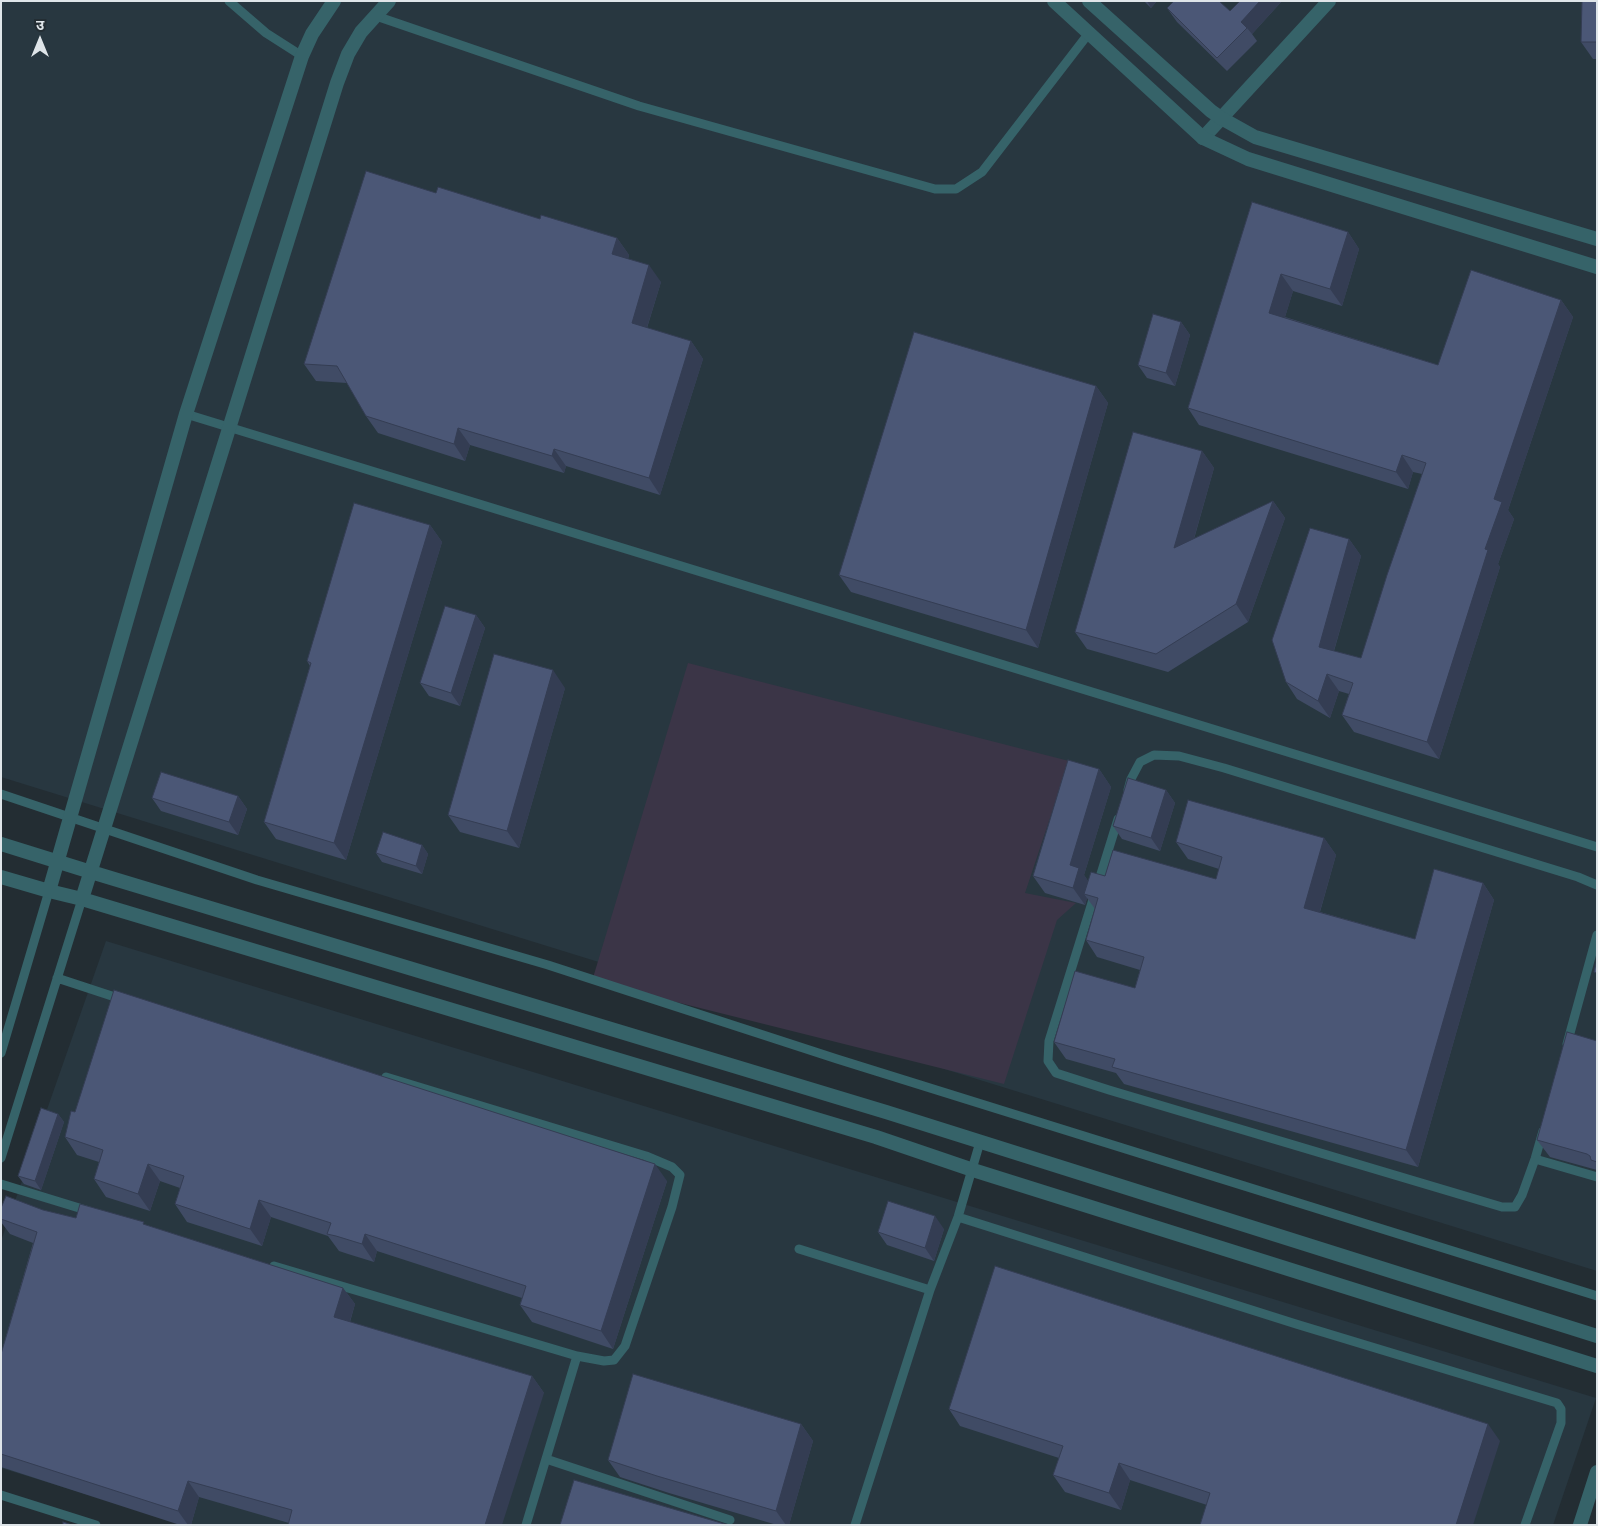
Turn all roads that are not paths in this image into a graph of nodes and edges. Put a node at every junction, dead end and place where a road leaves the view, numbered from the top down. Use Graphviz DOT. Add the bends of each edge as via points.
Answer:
graph roads {
  1 [pos="229,1"];
  2 [pos="334,1"];
  3 [pos="389,1"];
  4 [pos="1054,1"];
  5 [pos="1090,1"];
  6 [pos="1329,1"];
  7 [pos="376,16"];
  8 [pos="1088,33"];
  9 [pos="302,56"];
  10 [pos="1220,118"];
  11 [pos="1203,138"];
  12 [pos="1597,239"];
  13 [pos="1597,267"];
  14 [pos="186,414"];
  15 [pos="230,427"];
  16 [pos="1,794"];
  17 [pos="70,816"];
  18 [pos="105,828"];
  19 [pos="1,844"];
  20 [pos="1597,847"];
  21 [pos="58,861"];
  22 [pos="91,872"];
  23 [pos="1,877"];
  24 [pos="1597,885"];
  25 [pos="49,891"];
  26 [pos="82,899"];
  27 [pos="1597,935"];
  28 [pos="57,978"];
  29 [pos="129,1001"];
  30 [pos="1,1053"];
  31 [pos="1563,1056"];
  32 [pos="381,1076"];
  33 [pos="1545,1122"];
  34 [pos="980,1142"];
  35 [pos="1,1158"];
  36 [pos="1535,1159"];
  37 [pos="973,1170"];
  38 [pos="1597,1177"];
  39 [pos="1,1184"];
  40 [pos="101,1214"];
  41 [pos="958,1217"];
  42 [pos="799,1249"];
  43 [pos="263,1263"];
  44 [pos="930,1290"];
  45 [pos="1597,1296"];
  46 [pos="1597,1336"];
  47 [pos="577,1356"];
  48 [pos="1597,1366"];
  49 [pos="546,1459"];
  50 [pos="1597,1472"];
  51 [pos="1,1495"];
  52 [pos="730,1520"];
  53 [pos="96,1525"];
  54 [pos="526,1525"];
  55 [pos="855,1525"];
  56 [pos="1526,1525"];
  57 [pos="1580,1525"];
  1 -- 9 [label="lane" via="266,33"];
  2 -- 9 [label="street"];
  3 -- 7 [label="street"];
  4 -- 8 [label="street"];
  5 -- 10 [label="street"];
  6 -- 10 [label="street"];
  7 -- 8 [label="lane" via="639,106 935,189 956,188 982,172"];
  7 -- 15 [label="street" via="361,32 348,54 337,83"];
  8 -- 11 [label="street"];
  9 -- 14 [label="street"];
  10 -- 11 [label="street"];
  10 -- 12 [label="street" via="1255,137"];
  11 -- 13 [label="street" via="1248,159"];
  14 -- 15 [label="lane"];
  14 -- 17 [label="street"];
  15 -- 18 [label="street"];
  15 -- 20 [label="lane"];
  16 -- 17 [label="lane"];
  17 -- 18 [label="lane"];
  17 -- 21 [label="street"];
  18 -- 22 [label="street"];
  18 -- 45 [label="lane" via="257,880 548,965 847,1062"];
  19 -- 21 [label="street"];
  21 -- 22 [label="street"];
  21 -- 25 [label="street"];
  22 -- 26 [label="street"];
  22 -- 34 [label="street"];
  23 -- 25 [label="street"];
  24 -- 36 [label="lane" via="1224,768 1179,756 1154,755 1140,762 1131,779 1049,1041 1048,1061 1056,1073 1502,1207 1515,1207"];
  25 -- 26 [label="street"];
  25 -- 30 [label="lane"];
  26 -- 28 [label="lane"];
  26 -- 37 [label="street" via="876,1137"];
  27 -- 31 [label="lane"];
  28 -- 29 [label="lane"];
  28 -- 35 [label="lane"];
  32 -- 47 [label="lane" via="646,1156 672,1167 680,1175 625,1346 614,1360"];
  33 -- 36 [label="lane"];
  34 -- 37 [label="lane"];
  34 -- 46 [label="street"];
  36 -- 38 [label="lane"];
  37 -- 41 [label="lane"];
  37 -- 48 [label="street"];
  39 -- 40 [label="lane"];
  41 -- 44 [label="lane"];
  41 -- 56 [label="lane" via="1557,1403 1561,1409 1561,1423"];
  42 -- 44 [label="lane"];
  43 -- 47 [label="lane"];
  44 -- 55 [label="lane"];
  47 -- 49 [label="lane"];
  49 -- 52 [label="lane"];
  49 -- 54 [label="lane"];
  50 -- 57 [label="street"];
  51 -- 53 [label="lane"];
}
